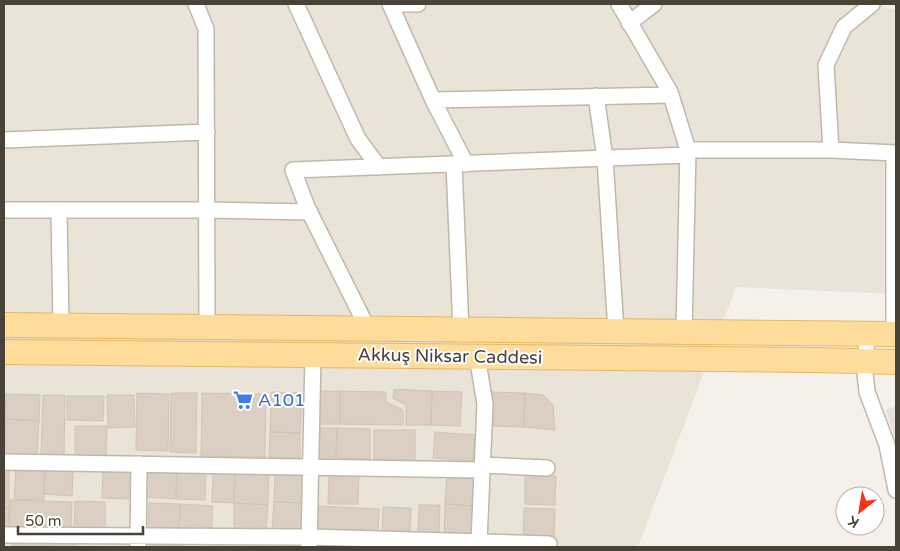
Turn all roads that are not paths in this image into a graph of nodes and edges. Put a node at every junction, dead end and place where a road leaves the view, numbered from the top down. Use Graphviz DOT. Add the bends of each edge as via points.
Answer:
graph roads {
  1 [pos="196,4"];
  2 [pos="296,4"];
  3 [pos="390,4"];
  4 [pos="418,4"];
  5 [pos="618,4"];
  6 [pos="654,4"];
  7 [pos="872,4"];
  8 [pos="629,23"];
  9 [pos="671,95"];
  10 [pos="596,96"];
  11 [pos="433,100"];
  12 [pos="207,132"];
  13 [pos="4,140"];
  14 [pos="831,150"];
  15 [pos="688,153"];
  16 [pos="895,153"];
  17 [pos="605,158"];
  18 [pos="460,164"];
  19 [pos="379,167"];
  20 [pos="4,210"];
  21 [pos="59,210"];
  22 [pos="208,210"];
  23 [pos="310,212"];
  24 [pos="4,325"];
  25 [pos="61,326"];
  26 [pos="207,327"];
  27 [pos="368,329"];
  28 [pos="461,330"];
  29 [pos="616,331"];
  30 [pos="684,332"];
  31 [pos="867,334"];
  32 [pos="895,334"];
  33 [pos="4,352"];
  34 [pos="313,355"];
  35 [pos="477,356"];
  36 [pos="865,361"];
  37 [pos="896,362"];
  38 [pos="4,462"];
  39 [pos="139,464"];
  40 [pos="311,467"];
  41 [pos="482,467"];
  42 [pos="547,468"];
  43 [pos="896,490"];
  44 [pos="4,535"];
  45 [pos="138,542"];
  46 [pos="309,542"];
  47 [pos="473,544"];
  48 [pos="549,544"];
  1 -- 12 [label="street" via="206,29"];
  2 -- 19 [label="street" via="358,139"];
  3 -- 4 [label="street"];
  3 -- 11 [label="street"];
  5 -- 8 [label="street"];
  6 -- 8 [label="street"];
  7 -- 14 [label="street" via="844,27 826,65"];
  8 -- 9 [label="street"];
  9 -- 10 [label="street"];
  9 -- 15 [label="street"];
  10 -- 11 [label="street"];
  10 -- 17 [label="street"];
  11 -- 18 [label="street"];
  12 -- 13 [label="street"];
  12 -- 22 [label="street"];
  14 -- 15 [label="street"];
  14 -- 16 [label="street"];
  15 -- 17 [label="street"];
  15 -- 30 [label="street"];
  16 -- 32 [label="street"];
  17 -- 18 [label="street"];
  17 -- 29 [label="street"];
  18 -- 19 [label="street"];
  18 -- 28 [label="street"];
  19 -- 23 [label="street" via="293,170"];
  20 -- 21 [label="street"];
  21 -- 22 [label="street"];
  21 -- 25 [label="street"];
  22 -- 23 [label="street"];
  22 -- 26 [label="street"];
  23 -- 27 [label="street"];
  24 -- 25 [label="main road, Akkuş Niksar Caddesi"];
  25 -- 26 [label="main road, Akkuş Niksar Caddesi"];
  26 -- 27 [label="main road, Akkuş Niksar Caddesi"];
  27 -- 28 [label="main road, Akkuş Niksar Caddesi"];
  28 -- 29 [label="main road, Akkuş Niksar Caddesi"];
  29 -- 30 [label="main road, Akkuş Niksar Caddesi"];
  30 -- 31 [label="main road, Akkuş Niksar Caddesi"];
  31 -- 32 [label="main road, Akkuş Niksar Caddesi"];
  31 -- 36 [label="street"];
  33 -- 34 [label="main road, Akkuş Niksar Caddesi"];
  34 -- 35 [label="main road, Akkuş Niksar Caddesi"];
  34 -- 40 [label="street"];
  35 -- 36 [label="main road, Akkuş Niksar Caddesi"];
  35 -- 41 [label="street" via="485,404"];
  36 -- 37 [label="main road, Akkuş Niksar Caddesi"];
  36 -- 43 [label="street" via="867,392 887,444"];
  38 -- 39 [label="street"];
  39 -- 40 [label="street"];
  39 -- 45 [label="street"];
  40 -- 41 [label="street"];
  40 -- 46 [label="street"];
  41 -- 42 [label="street"];
  41 -- 47 [label="street"];
  44 -- 45 [label="street"];
  45 -- 46 [label="street"];
  46 -- 47 [label="street"];
  47 -- 48 [label="street"];
}
